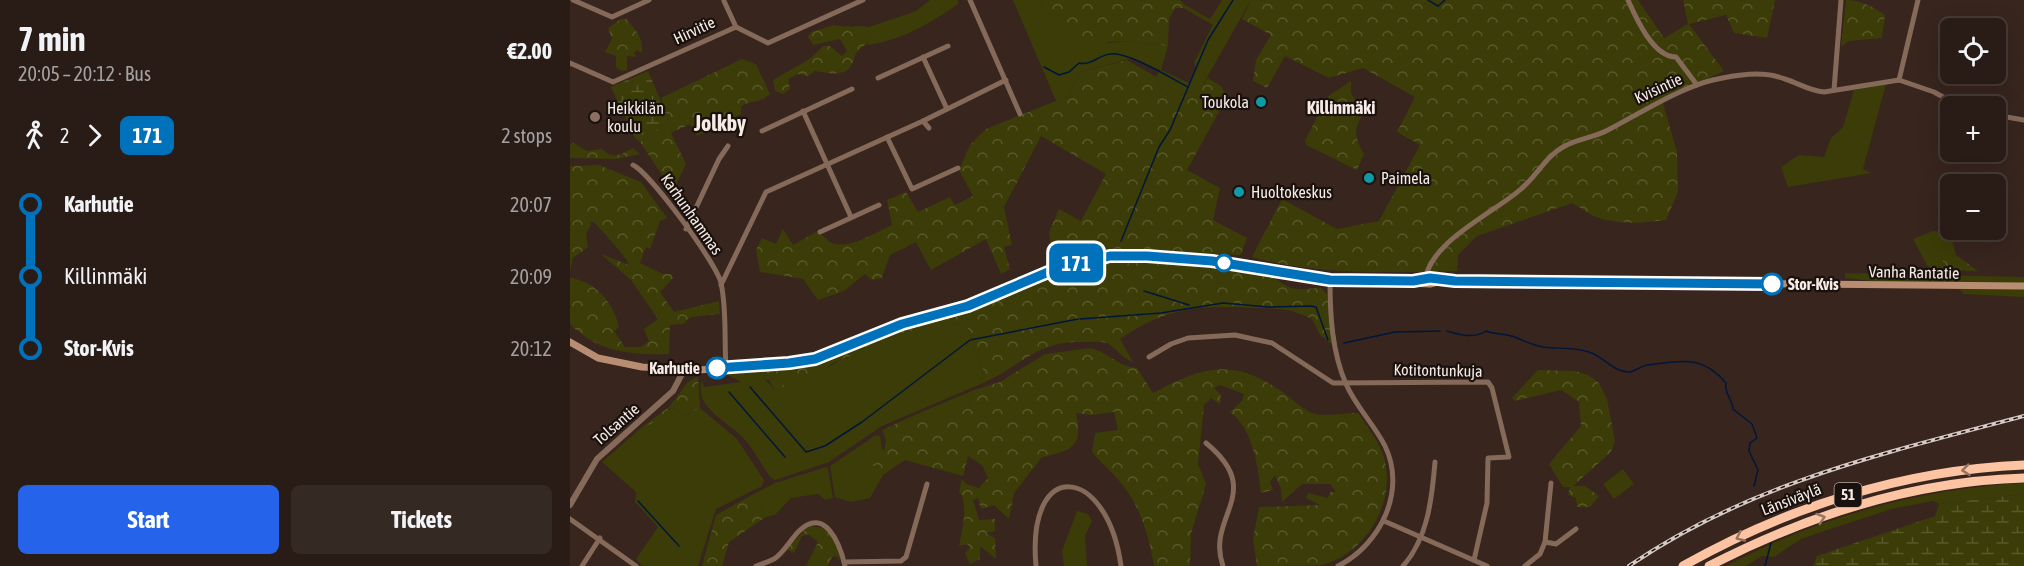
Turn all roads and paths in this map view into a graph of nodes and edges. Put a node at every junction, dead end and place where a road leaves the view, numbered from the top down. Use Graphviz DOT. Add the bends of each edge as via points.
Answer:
graph roads {
  1 [pos="573,0"];
  2 [pos="649,0"];
  3 [pos="724,0"];
  4 [pos="863,0"];
  5 [pos="970,0"];
  6 [pos="1628,0"];
  7 [pos="1841,0"];
  8 [pos="1918,0"];
  9 [pos="736,27"];
  10 [pos="948,46"];
  11 [pos="923,57"];
  12 [pos="570,63"];
  13 [pos="878,78"];
  14 [pos="1006,80"];
  15 [pos="1899,80"];
  16 [pos="1697,85"];
  17 [pos="852,89"];
  18 [pos="1834,90"];
  19 [pos="1940,96"];
  20 [pos="947,109"];
  21 [pos="803,111"];
  22 [pos="1020,114"];
  23 [pos="2006,117"];
  24 [pos="2024,120"];
  25 [pos="923,121"];
  26 [pos="929,128"];
  27 [pos="762,131"];
  28 [pos="887,137"];
  29 [pos="728,146"];
  30 [pos="827,163"];
  31 [pos="633,165"];
  32 [pos="958,168"];
  33 [pos="879,205"];
  34 [pos="851,217"];
  35 [pos="686,229"];
  36 [pos="820,232"];
  37 [pos="1330,280"];
  38 [pos="1425,281"];
  39 [pos="722,285"];
  40 [pos="2024,286"];
  41 [pos="570,342"];
  42 [pos="1149,357"];
  43 [pos="726,367"];
  44 [pos="684,368"];
  45 [pos="1346,383"];
  46 [pos="1206,443"];
  47 [pos="1435,462"];
  48 [pos="2024,465"];
  49 [pos="2024,478"];
  50 [pos="927,484"];
  51 [pos="1558,490"];
  52 [pos="572,494"];
  53 [pos="570,505"];
  54 [pos="570,519"];
  55 [pos="1384,521"];
  56 [pos="1576,529"];
  57 [pos="1421,537"];
  58 [pos="600,538"];
  59 [pos="1545,542"];
  60 [pos="1474,560"];
  61 [pos="844,564"];
  62 [pos="582,566"];
  63 [pos="636,566"];
  64 [pos="756,566"];
  65 [pos="1035,566"];
  66 [pos="1121,566"];
  67 [pos="1224,566"];
  68 [pos="1338,566"];
  69 [pos="1403,566"];
  70 [pos="1487,566"];
  71 [pos="1526,566"];
  72 [pos="1683,566"];
  73 [pos="1709,566"];
  1 -- 2 [label="street" via="612,17"];
  3 -- 9 [label="street"];
  4 -- 9 [label="street, Hirvitie" via="768,43"];
  5 -- 14 [label="street"];
  6 -- 16 [label="street" via="1656,45 1664,54 1676,57"];
  7 -- 18 [label="street"];
  8 -- 15 [label="street"];
  9 -- 12 [label="street, Hirvitie" via="615,81"];
  10 -- 11 [label="street"];
  11 -- 13 [label="street"];
  11 -- 20 [label="street"];
  14 -- 20 [label="street"];
  14 -- 22 [label="street"];
  15 -- 18 [label="street, Kvisintie"];
  15 -- 19 [label="street, Kvisintie"];
  16 -- 18 [label="street, Kvisintie" via="1758,74 1784,78 1814,91"];
  16 -- 38 [label="street, Kvisintie" via="1555,152 1520,190 1455,238 1435,259"];
  17 -- 21 [label="street"];
  20 -- 25 [label="street"];
  21 -- 27 [label="street"];
  21 -- 30 [label="street"];
  23 -- 24 [label="street"];
  25 -- 26 [label="street"];
  25 -- 28 [label="street"];
  28 -- 30 [label="street"];
  28 -- 32 [label="street" via="912,189"];
  29 -- 35 [label="street"];
  30 -- 34 [label="street"];
  30 -- 39 [label="street" via="765,193"];
  31 -- 35 [label="street, Karhunhammas" via="646,174"];
  33 -- 34 [label="street"];
  34 -- 36 [label="street"];
  35 -- 39 [label="street, Karhunhammas"];
  37 -- 38 [label="main road, Vanha Rantatie"];
  37 -- 43 [label="main road, Vanha Rantatie" via="1202,260 1101,257 1053,270 968,306 902,324 815,359"];
  37 -- 45 [label="street" via="1333,336"];
  38 -- 40 [label="main road, Vanha Rantatie"];
  39 -- 43 [label="street"];
  41 -- 44 [label="main road, Vanha Rantatie" via="611,362"];
  42 -- 45 [label="street" via="1188,338 1244,336 1282,348 1328,381"];
  43 -- 44 [label="main road, Vanha Rantatie"];
  44 -- 52 [label="street, Tolsantie" via="673,391 597,459"];
  45 -- 55 [label="street" via="1388,454 1392,488"];
  45 -- 60 [label="street, Kotitontunkuja" via="1488,382 1509,457 1488,458 1487,503"];
  46 -- 67 [label="street" via="1226,464 1234,486 1233,506 1219,543"];
  47 -- 57 [label="street" via="1432,497"];
  48 -- 72 [label="highway, Länsiväylä / 51, one-way" via="1939,474 1839,497 1768,524"];
  73 -- 49 [label="highway, Länsiväylä / 51, one-way" via="1809,522 1878,500 1956,484"];
  50 -- 61 [label="street" via="906,557 901,561"];
  51 -- 59 [label="street" via="1551,487"];
  52 -- 53 [label="street, Tolsantie"];
  54 -- 58 [label="street"];
  55 -- 57 [label="street"];
  55 -- 68 [label="street" via="1361,551"];
  56 -- 59 [label="street" via="1556,544"];
  57 -- 60 [label="street"];
  57 -- 69 [label="street"];
  58 -- 62 [label="street"];
  58 -- 63 [label="street"];
  59 -- 71 [label="street" via="1540,554"];
  60 -- 70 [label="street"];
  61 -- 64 [label="street" via="832,532 814,522 798,532 774,559"];
  65 -- 66 [label="street" via="1041,512 1054,489 1063,486 1079,488 1103,508 1114,530"];
}
